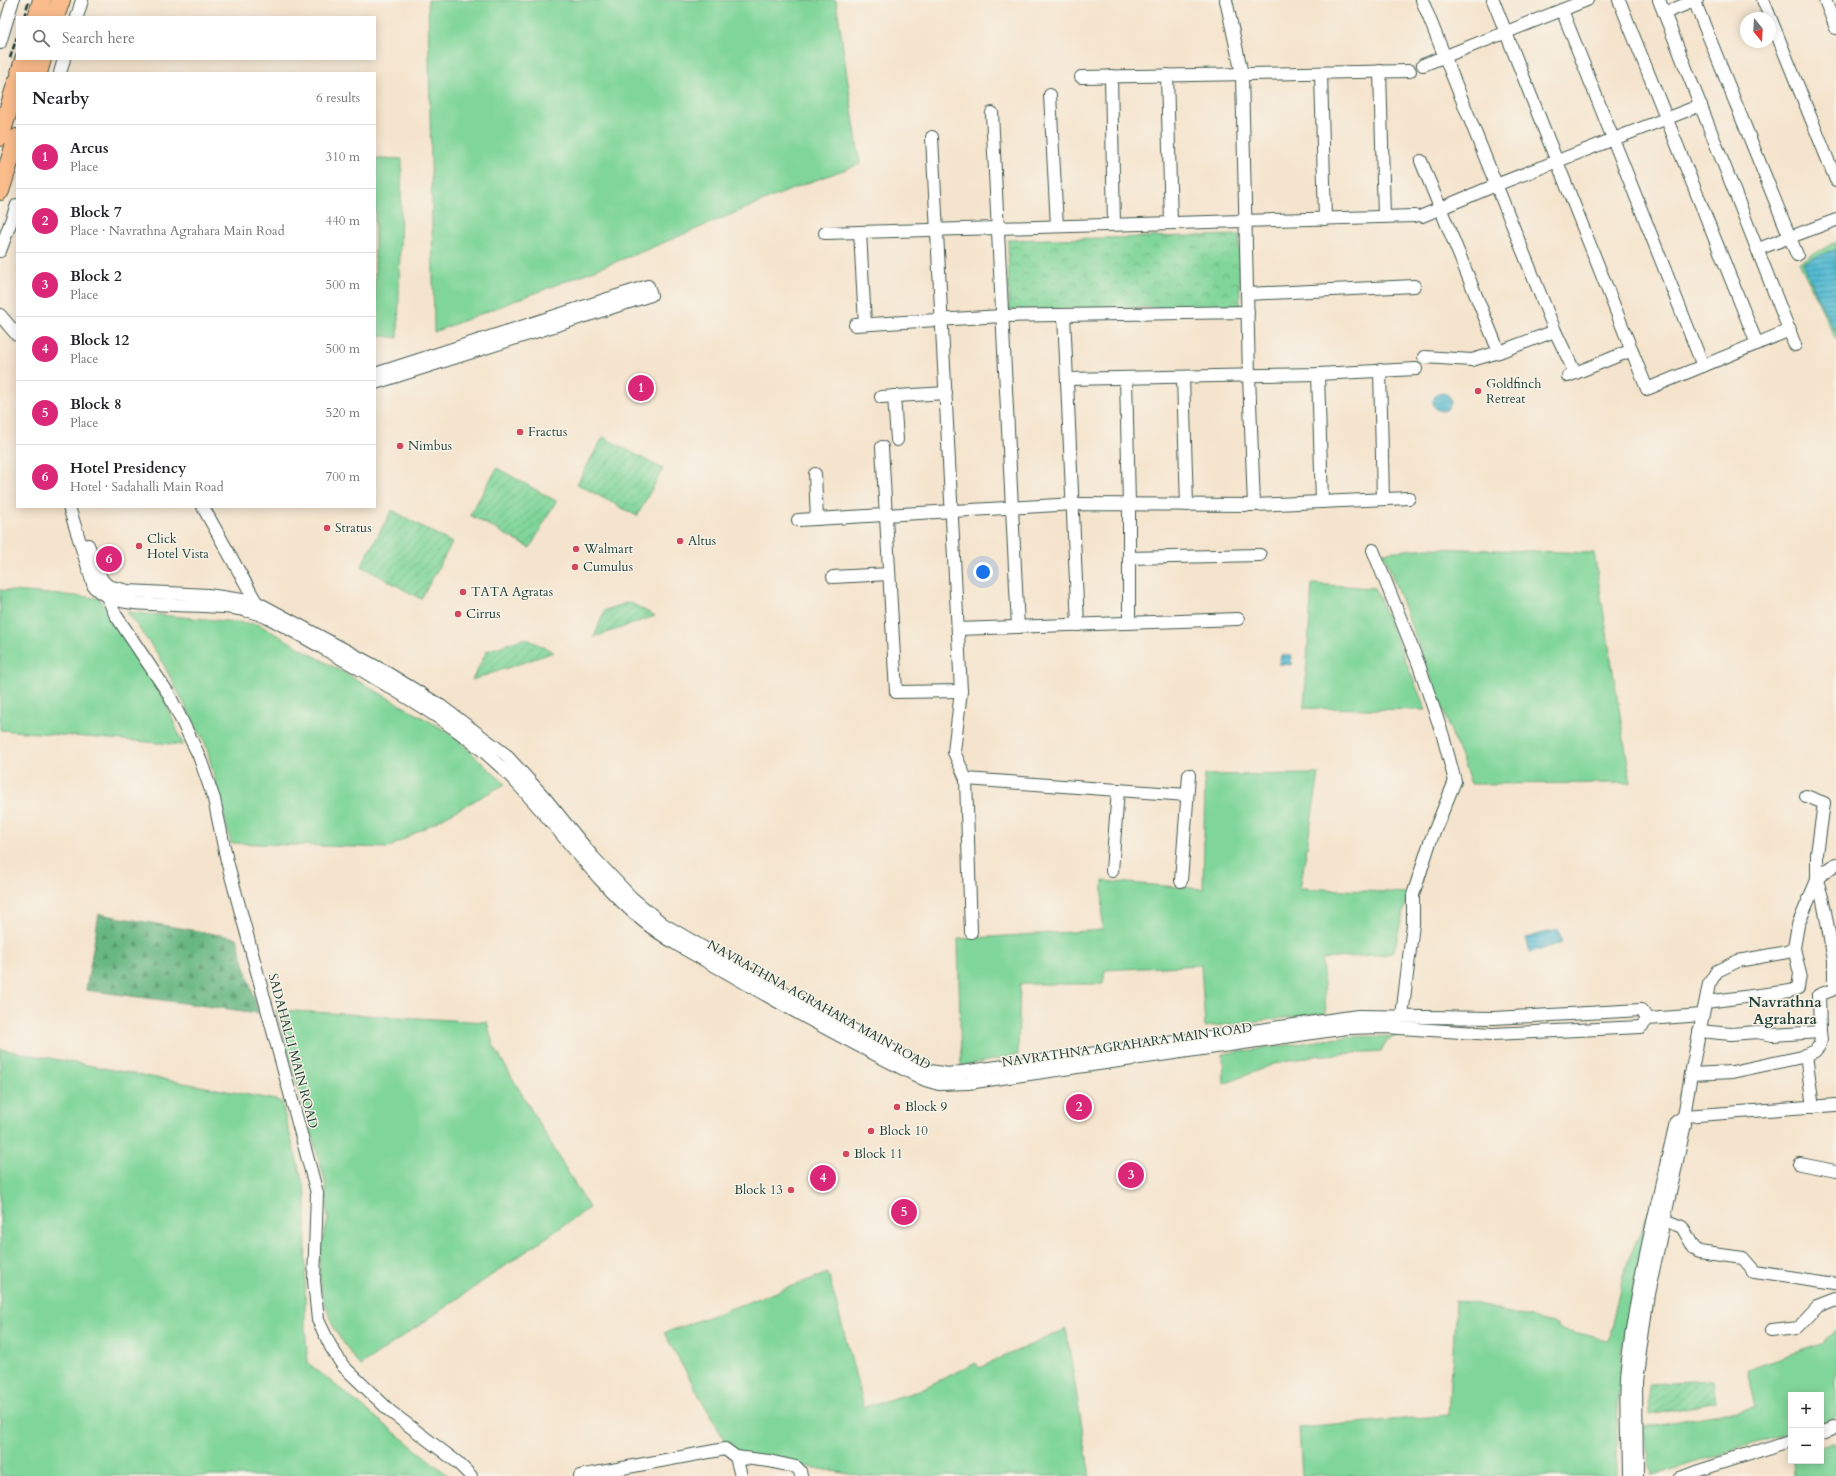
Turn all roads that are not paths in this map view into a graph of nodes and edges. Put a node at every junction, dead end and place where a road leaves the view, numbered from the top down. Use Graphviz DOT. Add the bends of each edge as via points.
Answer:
graph roads {
  1 [pos="13,0"];
  2 [pos="42,0"];
  3 [pos="61,0"];
  4 [pos="82,0"];
  5 [pos="1226,0"];
  6 [pos="1422,0"];
  7 [pos="1493,0"];
  8 [pos="1587,0"];
  9 [pos="1619,0"];
  10 [pos="1659,0"];
  11 [pos="1695,0"];
  12 [pos="1763,0"];
  13 [pos="1824,0"];
  14 [pos="1562,10"];
  15 [pos="1664,13"];
  16 [pos="37,16"];
  17 [pos="55,16"];
  18 [pos="77,16"];
  19 [pos="1836,28"];
  20 [pos="1505,32"];
  21 [pos="0,43"];
  22 [pos="1444,56"];
  23 [pos="24,60"];
  24 [pos="42,60"];
  25 [pos="64,60"];
  26 [pos="1423,65"];
  27 [pos="1380,71"];
  28 [pos="1410,71"];
  29 [pos="20,72"];
  30 [pos="38,72"];
  31 [pos="60,72"];
  32 [pos="1321,72"];
  33 [pos="1242,74"];
  34 [pos="1167,75"];
  35 [pos="1110,76"];
  36 [pos="1081,77"];
  37 [pos="16,85"];
  38 [pos="1050,95"];
  39 [pos="1701,106"];
  40 [pos="992,113"];
  41 [pos="1666,119"];
  42 [pos="0,137"];
  43 [pos="932,137"];
  44 [pos="1613,140"];
  45 [pos="16,141"];
  46 [pos="1421,161"];
  47 [pos="1557,162"];
  48 [pos="1836,180"];
  49 [pos="1496,185"];
  50 [pos="0,191"];
  51 [pos="16,208"];
  52 [pos="1441,208"];
  53 [pos="1384,217"];
  54 [pos="1325,219"];
  55 [pos="1836,220"];
  56 [pos="1245,221"];
  57 [pos="1171,223"];
  58 [pos="1114,225"];
  59 [pos="1056,226"];
  60 [pos="997,228"];
  61 [pos="938,230"];
  62 [pos="860,232"];
  63 [pos="825,233"];
  64 [pos="1790,237"];
  65 [pos="1758,249"];
  66 [pos="0,252"];
  67 [pos="1797,255"];
  68 [pos="1414,286"];
  69 [pos="1247,294"];
  70 [pos="1248,312"];
  71 [pos="0,315"];
  72 [pos="1064,315"];
  73 [pos="1002,316"];
  74 [pos="943,319"];
  75 [pos="1790,330"];
  76 [pos="1555,331"];
  77 [pos="14,332"];
  78 [pos="1757,344"];
  79 [pos="1795,345"];
  80 [pos="1632,350"];
  81 [pos="1499,352"];
  82 [pos="1424,357"];
  83 [pos="1703,366"];
  84 [pos="1416,369"];
  85 [pos="1380,370"];
  86 [pos="376,374"];
  87 [pos="1318,374"];
  88 [pos="1249,376"];
  89 [pos="1183,377"];
  90 [pos="1126,378"];
  91 [pos="1067,379"];
  92 [pos="376,383"];
  93 [pos="946,393"];
  94 [pos="894,396"];
  95 [pos="881,397"];
  96 [pos="896,440"];
  97 [pos="882,447"];
  98 [pos="815,474"];
  99 [pos="1409,498"];
  100 [pos="1383,499"];
  101 [pos="1322,502"];
  102 [pos="1074,504"];
  103 [pos="1129,504"];
  104 [pos="1187,505"];
  105 [pos="1254,505"];
  106 [pos="1013,507"];
  107 [pos="204,508"];
  108 [pos="74,511"];
  109 [pos="952,511"];
  110 [pos="886,515"];
  111 [pos="817,519"];
  112 [pos="798,520"];
  113 [pos="1372,550"];
  114 [pos="1260,555"];
  115 [pos="1129,558"];
  116 [pos="889,574"];
  117 [pos="833,577"];
  118 [pos="108,586"];
  119 [pos="108,598"];
  120 [pos="256,602"];
  121 [pos="1238,619"];
  122 [pos="1129,623"];
  123 [pos="1078,625"];
  124 [pos="296,627"];
  125 [pos="1018,627"];
  126 [pos="958,629"];
  127 [pos="961,691"];
  128 [pos="1189,775"];
  129 [pos="966,779"];
  130 [pos="1118,790"];
  131 [pos="1188,795"];
  132 [pos="1806,796"];
  133 [pos="1836,864"];
  134 [pos="1112,871"];
  135 [pos="1817,880"];
  136 [pos="1181,881"];
  137 [pos="971,932"];
  138 [pos="1794,948"];
  139 [pos="745,977"];
  140 [pos="1706,1002"];
  141 [pos="1702,1015"];
  142 [pos="1402,1016"];
  143 [pos="1494,1018"];
  144 [pos="1648,1019"];
  145 [pos="1699,1031"];
  146 [pos="1820,1032"];
  147 [pos="1492,1034"];
  148 [pos="1806,1055"];
  149 [pos="1691,1074"];
  150 [pos="1836,1105"];
  151 [pos="1813,1107"];
  152 [pos="1684,1116"];
  153 [pos="1800,1164"];
  154 [pos="1836,1171"];
  155 [pos="1664,1220"];
  156 [pos="1836,1284"];
  157 [pos="1836,1300"];
  158 [pos="1773,1330"];
  159 [pos="1632,1424"];
  160 [pos="1836,1426"];
  161 [pos="1824,1430"];
  162 [pos="1788,1442"];
  163 [pos="736,1457"];
  164 [pos="636,1471"];
  165 [pos="471,1476"];
  166 [pos="580,1476"];
  167 [pos="741,1476"];
  168 [pos="801,1476"];
  169 [pos="1627,1476"];
  170 [pos="1637,1476"];
  171 [pos="1680,1476"];
  1 -- 21 [label="street"];
  2 -- 16 [label="highway"];
  3 -- 17 [label="highway"];
  4 -- 18 [label="street"];
  5 -- 33 [label="street"];
  6 -- 22 [label="street"];
  7 -- 20 [label="street"];
  8 -- 14 [label="street"];
  9 -- 41 [label="street"];
  10 -- 15 [label="street"];
  11 -- 15 [label="street"];
  11 -- 64 [label="street"];
  12 -- 48 [label="street"];
  13 -- 19 [label="street"];
  14 -- 20 [label="street"];
  14 -- 44 [label="street"];
  15 -- 39 [label="street"];
  20 -- 22 [label="street"];
  20 -- 47 [label="street"];
  22 -- 26 [label="street"];
  22 -- 49 [label="street"];
  23 -- 29 [label="highway"];
  24 -- 30 [label="highway"];
  25 -- 31 [label="street"];
  27 -- 28 [label="street"];
  27 -- 32 [label="street"];
  27 -- 53 [label="street"];
  32 -- 33 [label="street"];
  32 -- 54 [label="street"];
  33 -- 34 [label="street"];
  33 -- 56 [label="street"];
  34 -- 35 [label="street"];
  34 -- 57 [label="street"];
  35 -- 36 [label="street"];
  35 -- 58 [label="street"];
  37 -- 42 [label="highway"];
  38 -- 59 [label="street"];
  39 -- 41 [label="street"];
  39 -- 65 [label="street"];
  40 -- 60 [label="street"];
  41 -- 44 [label="street"];
  41 -- 78 [label="street"];
  43 -- 61 [label="street"];
  44 -- 47 [label="street"];
  44 -- 83 [label="street"];
  45 -- 50 [label="highway"];
  46 -- 52 [label="street"];
  47 -- 49 [label="street"];
  47 -- 80 [label="street"];
  49 -- 52 [label="street"];
  49 -- 76 [label="street"];
  51 -- 66 [label="street"];
  52 -- 53 [label="street" via="1418,216"];
  52 -- 81 [label="street"];
  53 -- 54 [label="street"];
  54 -- 56 [label="street"];
  55 -- 64 [label="street"];
  56 -- 57 [label="street"];
  56 -- 69 [label="street"];
  57 -- 58 [label="street"];
  58 -- 59 [label="street"];
  59 -- 60 [label="street"];
  60 -- 61 [label="street"];
  60 -- 73 [label="street"];
  61 -- 62 [label="street"];
  61 -- 74 [label="street"];
  62 -- 63 [label="street"];
  62 -- 74 [label="street" via="860,324"];
  64 -- 65 [label="street"];
  64 -- 67 [label="street"];
  65 -- 75 [label="street"];
  68 -- 69 [label="street"];
  69 -- 70 [label="street"];
  70 -- 72 [label="street"];
  70 -- 88 [label="street"];
  71 -- 77 [label="street"];
  72 -- 73 [label="street"];
  72 -- 91 [label="street"];
  73 -- 74 [label="street"];
  73 -- 106 [label="street"];
  74 -- 93 [label="street"];
  75 -- 78 [label="street"];
  75 -- 79 [label="street"];
  76 -- 80 [label="street" via="1572,375"];
  76 -- 81 [label="street"];
  78 -- 83 [label="street"];
  80 -- 83 [label="street" via="1647,389"];
  81 -- 82 [label="street" via="1472,360"];
  84 -- 85 [label="street"];
  85 -- 87 [label="street"];
  85 -- 100 [label="street"];
  86 -- 92 [label="street" via="649,290"];
  87 -- 88 [label="street"];
  87 -- 101 [label="street"];
  88 -- 89 [label="street"];
  88 -- 105 [label="street"];
  89 -- 90 [label="street"];
  89 -- 104 [label="street"];
  90 -- 91 [label="street"];
  90 -- 103 [label="street"];
  91 -- 102 [label="street"];
  93 -- 94 [label="street"];
  93 -- 109 [label="street"];
  94 -- 95 [label="street"];
  94 -- 96 [label="street"];
  97 -- 110 [label="street"];
  98 -- 111 [label="street"];
  99 -- 100 [label="street"];
  100 -- 101 [label="street"];
  101 -- 105 [label="street"];
  102 -- 103 [label="street"];
  102 -- 106 [label="street"];
  102 -- 123 [label="street"];
  103 -- 104 [label="street"];
  103 -- 115 [label="street"];
  104 -- 105 [label="street"];
  106 -- 109 [label="street"];
  106 -- 125 [label="street"];
  107 -- 120 [label="street"];
  108 -- 118 [label="street, SADAHALLI MAIN ROAD" via="102,580"];
  108 -- 119 [label="street, SADAHALLI MAIN ROAD" via="94,587"];
  109 -- 110 [label="street"];
  109 -- 126 [label="street"];
  110 -- 111 [label="street"];
  110 -- 116 [label="street"];
  111 -- 112 [label="street"];
  113 -- 142 [label="street" via="1419,665 1455,781 1430,842 1413,895 1413,924"];
  114 -- 115 [label="street"];
  115 -- 122 [label="street"];
  116 -- 117 [label="street"];
  116 -- 127 [label="street" via="896,692"];
  118 -- 119 [label="street, SADAHALLI MAIN ROAD"];
  118 -- 120 [label="street, NAVRATHNA AGRAHARA MAIN ROAD" via="128,591 208,595"];
  119 -- 124 [label="street, NAVRATHNA AGRAHARA MAIN ROAD" via="124,602 205,606 257,613"];
  119 -- 165 [label="street, SADAHALLI MAIN ROAD" via="168,693 199,756 214,799 227,861 317,1193 314,1281 318,1320 343,1366 391,1412 457,1462"];
  120 -- 124 [label="street, NAVRATHNA AGRAHARA MAIN ROAD"];
  121 -- 122 [label="street"];
  122 -- 123 [label="street"];
  123 -- 125 [label="street"];
  124 -- 139 [label="street, NAVRATHNA AGRAHARA MAIN ROAD" via="384,671 441,706 505,754 593,857 631,897 663,924"];
  125 -- 126 [label="street"];
  126 -- 127 [label="street"];
  127 -- 129 [label="street" via="954,752"];
  128 -- 131 [label="street"];
  129 -- 130 [label="street"];
  129 -- 137 [label="street"];
  130 -- 131 [label="street"];
  130 -- 134 [label="street"];
  131 -- 136 [label="street"];
  132 -- 135 [label="street" via="1824,803 1817,854"];
  133 -- 135 [label="street"];
  135 -- 138 [label="street" via="1798,924"];
  135 -- 146 [label="street" via="1834,960 1834,987 1819,995"];
  138 -- 140 [label="street" via="1787,952 1738,961 1717,971 1709,984"];
  138 -- 140 [label="street" via="1800,974 1798,988"];
  139 -- 142 [label="street, NAVRATHNA AGRAHARA MAIN ROAD" via="930,1071 948,1074 1351,1016"];
  139 -- 147 [label="street, NAVRATHNA AGRAHARA MAIN ROAD" via="908,1071 939,1084 968,1083 1347,1028 1384,1027"];
  140 -- 141 [label="street"];
  141 -- 144 [label="street"];
  141 -- 145 [label="street"];
  142 -- 143 [label="street, NAVRATHNA AGRAHARA MAIN ROAD"];
  143 -- 144 [label="street, NAVRATHNA AGRAHARA MAIN ROAD" via="1641,1010"];
  143 -- 147 [label="street"];
  144 -- 147 [label="street, NAVRATHNA AGRAHARA MAIN ROAD" via="1641,1027"];
  145 -- 146 [label="street" via="1732,1034 1757,1032 1772,1036"];
  145 -- 149 [label="street"];
  146 -- 148 [label="street" via="1819,1046"];
  148 -- 149 [label="street" via="1732,1072"];
  148 -- 151 [label="street"];
  149 -- 152 [label="street"];
  150 -- 151 [label="street"];
  151 -- 152 [label="street"];
  152 -- 155 [label="street" via="1685,1124"];
  152 -- 159 [label="street" via="1676,1122 1638,1292 1626,1380"];
  153 -- 154 [label="street"];
  155 -- 156 [label="street" via="1680,1226 1694,1248 1700,1252 1743,1258 1755,1272"];
  155 -- 159 [label="street" via="1648,1294"];
  157 -- 158 [label="street" via="1818,1307 1799,1328"];
  159 -- 169 [label="street"];
  159 -- 170 [label="street"];
  160 -- 161 [label="street"];
  162 -- 171 [label="street"];
  163 -- 164 [label="street" via="725,1449"];
  163 -- 167 [label="street"];
  163 -- 168 [label="street" via="796,1467"];
  164 -- 166 [label="street"];
}
